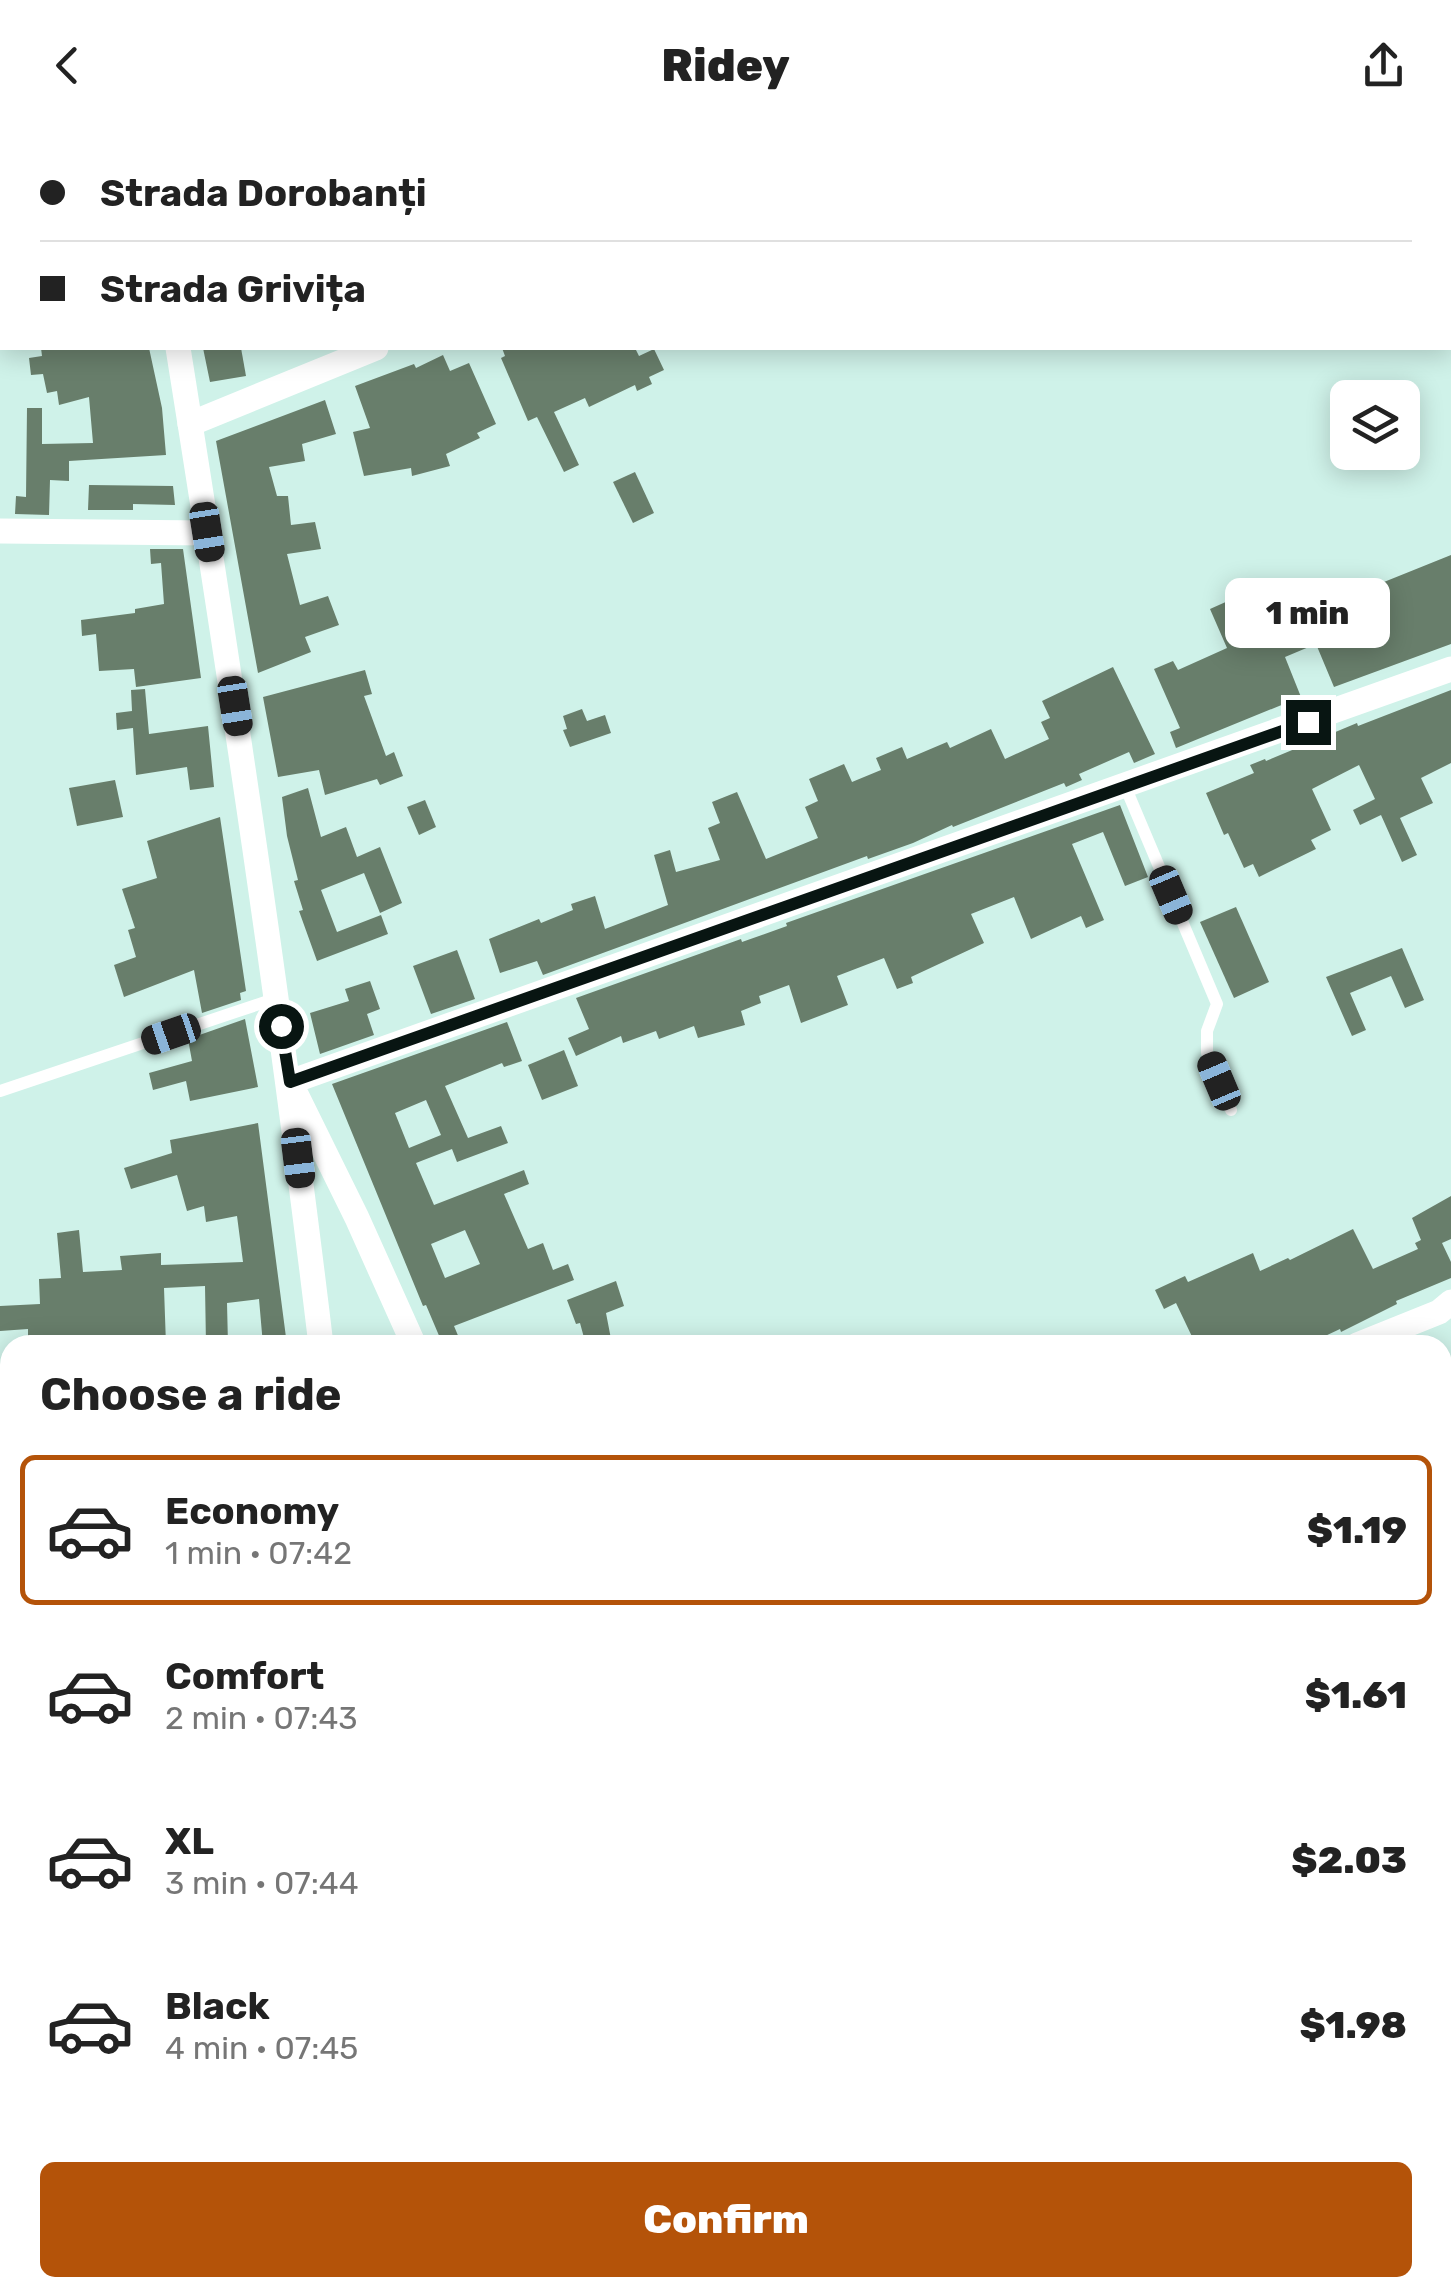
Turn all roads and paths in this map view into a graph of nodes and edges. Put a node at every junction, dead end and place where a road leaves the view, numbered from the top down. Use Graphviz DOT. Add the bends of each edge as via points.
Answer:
graph roads {
  1 [pos="178,350"];
  2 [pos="371,350"];
  3 [pos="190,424"];
  4 [pos="0,531"];
  5 [pos="207,532"];
  6 [pos="1451,669"];
  7 [pos="1126,786"];
  8 [pos="277,998"];
  9 [pos="290,1082"];
  10 [pos="0,1091"];
  11 [pos="1230,1110"];
  12 [pos="1451,1302"];
  13 [pos="320,1335"];
  14 [pos="410,1335"];
  15 [pos="1382,1335"];
  1 -- 3 [label="street"];
  2 -- 3 [label="street"];
  3 -- 5 [label="street"];
  4 -- 5 [label="street"];
  5 -- 8 [label="street"];
  6 -- 7 [label="street"];
  7 -- 9 [label="street"];
  7 -- 11 [label="lane" via="1216,1004 1207,1053"];
  8 -- 9 [label="street"];
  8 -- 10 [label="lane"];
  9 -- 13 [label="street"];
  9 -- 14 [label="street"];
  12 -- 15 [label="street"];
}
